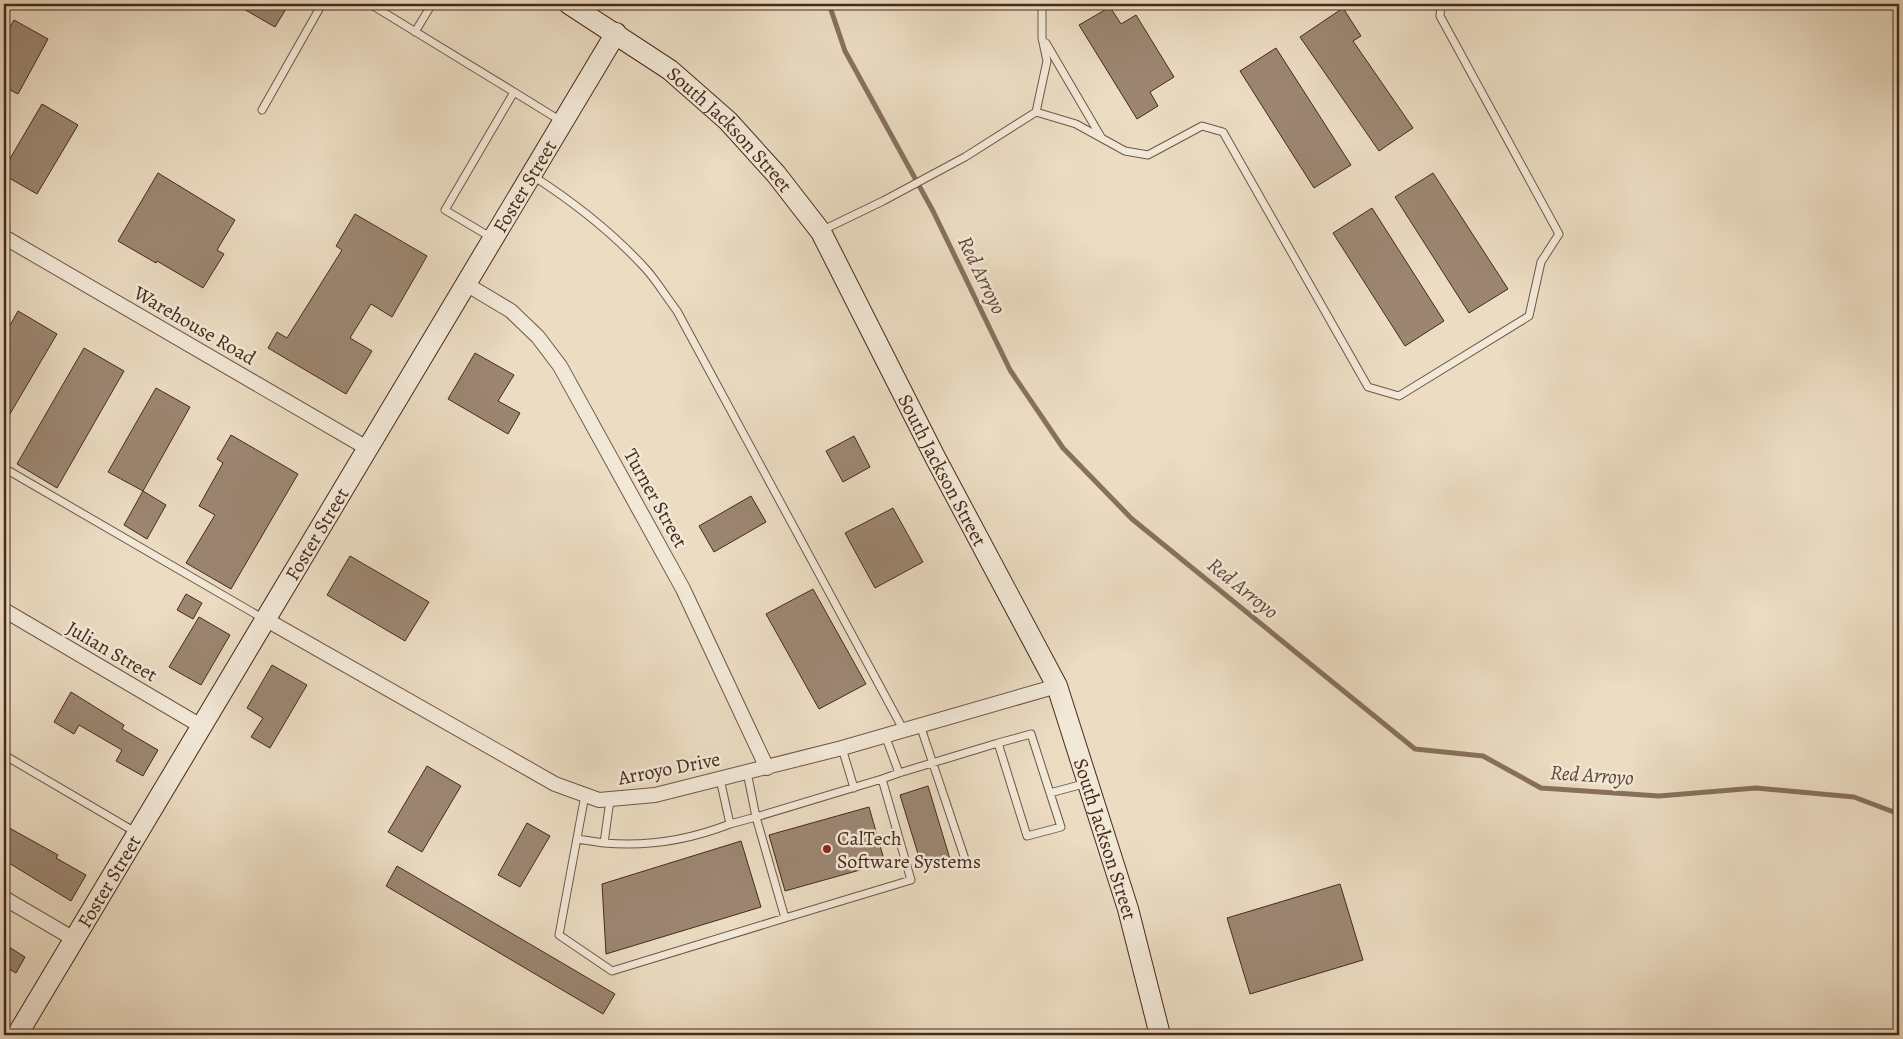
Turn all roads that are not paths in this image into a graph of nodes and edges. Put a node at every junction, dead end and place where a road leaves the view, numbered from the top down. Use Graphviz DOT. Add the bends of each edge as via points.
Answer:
graph roads {
  1 [pos="322,4"];
  2 [pos="370,4"];
  3 [pos="432,4"];
  4 [pos="569,4"];
  5 [pos="1042,4"];
  6 [pos="1441,4"];
  7 [pos="416,32"];
  8 [pos="616,33"];
  9 [pos="1042,38"];
  10 [pos="514,92"];
  11 [pos="262,110"];
  12 [pos="1036,112"];
  13 [pos="562,122"];
  14 [pos="1101,138"];
  15 [pos="531,174"];
  16 [pos="820,232"];
  17 [pos="4,237"];
  18 [pos="492,238"];
  19 [pos="466,284"];
  20 [pos="367,448"];
  21 [pos="4,468"];
  22 [pos="4,610"];
  23 [pos="265,619"];
  24 [pos="1057,686"];
  25 [pos="920,724"];
  26 [pos="201,726"];
  27 [pos="904,729"];
  28 [pos="885,734"];
  29 [pos="998,743"];
  30 [pos="842,748"];
  31 [pos="4,755"];
  32 [pos="934,762"];
  33 [pos="767,768"];
  34 [pos="747,772"];
  35 [pos="899,773"];
  36 [pos="720,779"];
  37 [pos="882,779"];
  38 [pos="1088,783"];
  39 [pos="854,788"];
  40 [pos="1050,793"];
  41 [pos="585,796"];
  42 [pos="610,800"];
  43 [pos="756,818"];
  44 [pos="730,824"];
  45 [pos="137,833"];
  46 [pos="577,839"];
  47 [pos="604,843"];
  48 [pos="966,862"];
  49 [pos="4,898"];
  50 [pos="785,918"];
  51 [pos="74,939"];
  52 [pos="17,1035"];
  53 [pos="1160,1035"];
  1 -- 11 [label="lane"];
  2 -- 7 [label="lane"];
  3 -- 7 [label="lane"];
  4 -- 8 [label="main road, South Jackson Street"];
  5 -- 9 [label="lane"];
  6 -- 14 [label="lane" via="1440,16 1559,234 1541,262 1529,316 1399,396 1368,388 1223,132 1202,126 1148,155 1125,151"];
  7 -- 10 [label="lane"];
  8 -- 13 [label="main road, Foster Street"];
  8 -- 16 [label="main road, South Jackson Street" via="670,70 728,122 776,174"];
  9 -- 12 [label="lane" via="1047,62"];
  9 -- 14 [label="lane"];
  10 -- 13 [label="lane"];
  10 -- 18 [label="lane" via="445,210"];
  12 -- 14 [label="lane" via="1076,124"];
  12 -- 16 [label="lane" via="965,156"];
  13 -- 15 [label="main road, Foster Street"];
  15 -- 18 [label="main road, Foster Street"];
  15 -- 27 [label="lane" via="573,202 609,232 646,269 677,311"];
  16 -- 24 [label="main road, South Jackson Street"];
  17 -- 20 [label="street, Warehouse Road"];
  18 -- 19 [label="main road, Foster Street"];
  19 -- 20 [label="main road, Foster Street"];
  19 -- 33 [label="street, Turner Street" via="510,311 538,336 560,366 683,590"];
  20 -- 23 [label="main road, Foster Street"];
  21 -- 23 [label="lane"];
  22 -- 26 [label="street, Julian Street"];
  23 -- 26 [label="main road, Foster Street"];
  23 -- 41 [label="street, Arroyo Drive" via="555,784"];
  24 -- 25 [label="street, Arroyo Drive"];
  24 -- 38 [label="main road, South Jackson Street"];
  25 -- 27 [label="street, Arroyo Drive"];
  25 -- 32 [label="lane"];
  26 -- 45 [label="main road, Foster Street"];
  27 -- 28 [label="street, Arroyo Drive"];
  28 -- 30 [label="street, Arroyo Drive"];
  28 -- 35 [label="lane"];
  29 -- 32 [label="lane"];
  29 -- 40 [label="lane" via="1031,734"];
  29 -- 40 [label="lane" via="1027,836 1061,828"];
  30 -- 33 [label="street, Arroyo Drive"];
  30 -- 39 [label="lane"];
  31 -- 45 [label="lane"];
  32 -- 35 [label="lane"];
  32 -- 48 [label="lane"];
  33 -- 34 [label="street, Arroyo Drive"];
  34 -- 36 [label="street, Arroyo Drive"];
  34 -- 43 [label="lane"];
  35 -- 37 [label="lane"];
  36 -- 42 [label="street, Arroyo Drive" via="655,795"];
  36 -- 44 [label="lane"];
  37 -- 39 [label="lane"];
  37 -- 50 [label="lane" via="911,880"];
  38 -- 40 [label="lane"];
  38 -- 53 [label="main road, South Jackson Street" via="1128,909"];
  39 -- 43 [label="lane"];
  41 -- 42 [label="street, Arroyo Drive"];
  41 -- 46 [label="lane"];
  42 -- 47 [label="lane"];
  43 -- 44 [label="lane"];
  43 -- 50 [label="lane"];
  44 -- 47 [label="lane" via="702,835 670,841 626,845"];
  45 -- 51 [label="main road, Foster Street"];
  46 -- 47 [label="lane"];
  46 -- 50 [label="lane" via="559,935 612,971"];
  49 -- 51 [label="street"];
  51 -- 52 [label="main road, Foster Street"];
}
